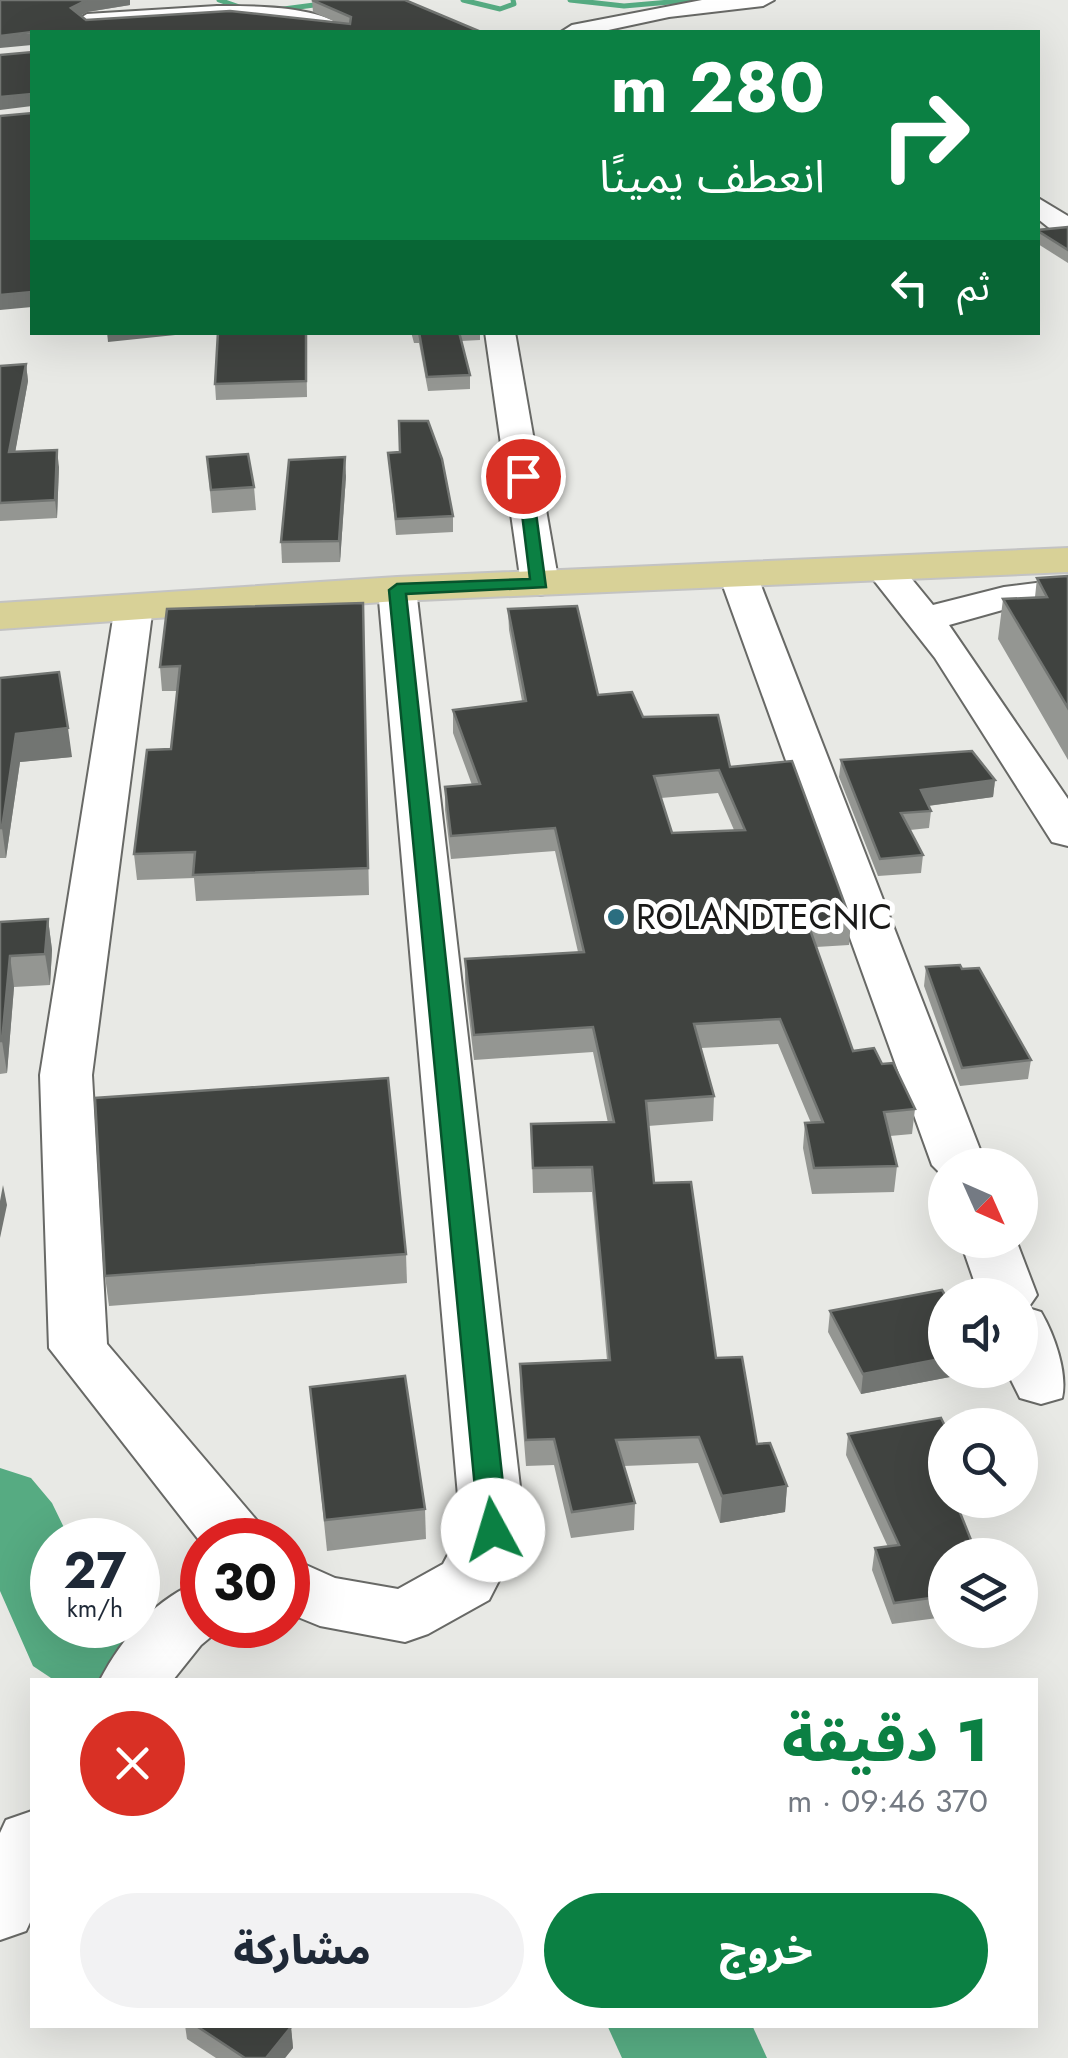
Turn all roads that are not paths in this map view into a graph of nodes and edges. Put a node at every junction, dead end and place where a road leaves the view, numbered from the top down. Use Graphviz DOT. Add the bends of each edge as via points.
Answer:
graph roads {
  1 [pos="764,0"];
  2 [pos="87,21"];
  3 [pos="335,30"];
  4 [pos="581,30"];
  5 [pos="1040,197"];
  6 [pos="1068,197"];
  7 [pos="1040,208"];
  8 [pos="1068,229"];
  9 [pos="500,335"];
  10 [pos="1068,560"];
  11 [pos="884,569"];
  12 [pos="738,575"];
  13 [pos="540,584"];
  14 [pos="397,590"];
  15 [pos="1068,590"];
  16 [pos="134,606"];
  17 [pos="0,616"];
  18 [pos="925,619"];
  19 [pos="1068,832"];
  20 [pos="954,1148"];
  21 [pos="1038,1373"];
  22 [pos="1042,1383"];
  23 [pos="218,1518"];
  24 [pos="310,1595"];
  25 [pos="180,1628"];
  26 [pos="136,1678"];
  27 [pos="30,1846"];
  28 [pos="0,1908"];
  1 -- 4 [label="street" via="669,10"];
  2 -- 3 [label="street" via="226,11 310,16"];
  5 -- 6 [label="street"];
  7 -- 8 [label="street"];
  9 -- 13 [label="street"];
  10 -- 11 [label="main road"];
  11 -- 12 [label="main road"];
  11 -- 18 [label="street"];
  12 -- 13 [label="main road"];
  12 -- 20 [label="street"];
  13 -- 14 [label="main road"];
  14 -- 16 [label="main road"];
  14 -- 24 [label="street" via="493,1530 466,1582 405,1616"];
  15 -- 18 [label="street"];
  16 -- 17 [label="main road"];
  16 -- 23 [label="street" via="66,1075 78,1348"];
  18 -- 19 [label="street"];
  21 -- 22 [label="street"];
  25 -- 26 [label="street"];
  27 -- 28 [label="street"];
}
